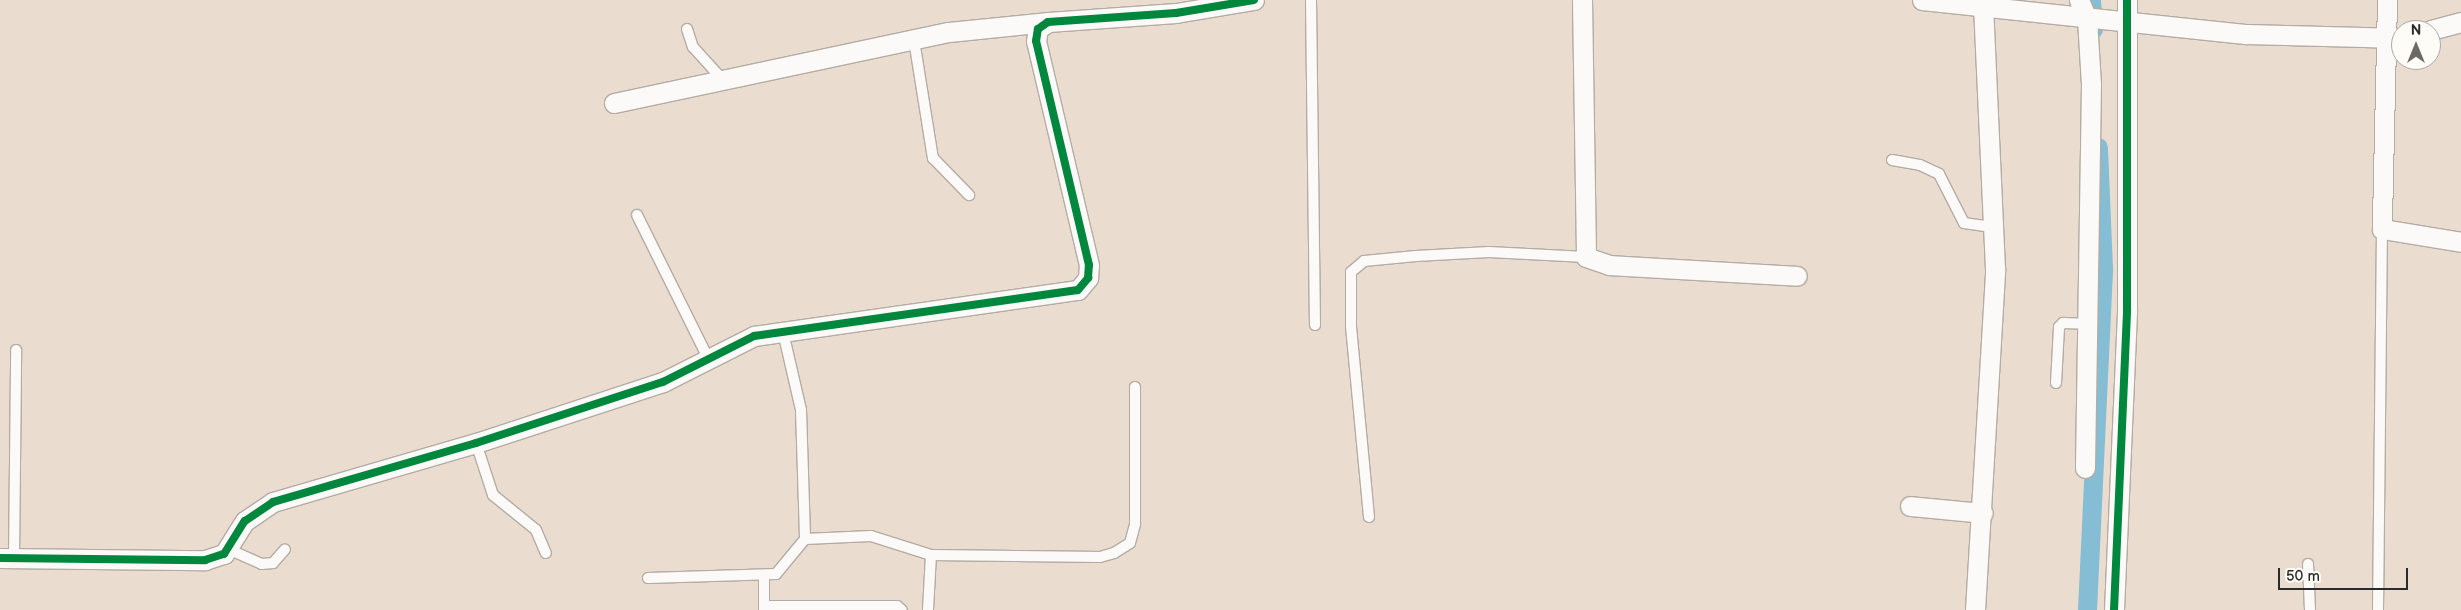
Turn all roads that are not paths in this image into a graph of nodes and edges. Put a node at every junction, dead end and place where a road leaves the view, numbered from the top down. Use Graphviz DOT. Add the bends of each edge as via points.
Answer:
graph roads {
  1 [pos="1311,0"];
  2 [pos="1582,0"];
  3 [pos="1922,0"];
  4 [pos="2078,0"];
  5 [pos="2127,0"];
  6 [pos="2387,0"];
  7 [pos="1246,1"];
  8 [pos="1983,7"];
  9 [pos="2089,19"];
  10 [pos="1048,22"];
  11 [pos="2461,22"];
  12 [pos="2122,23"];
  13 [pos="2441,27"];
  14 [pos="687,29"];
  15 [pos="2391,30"];
  16 [pos="2391,38"];
  17 [pos="914,40"];
  18 [pos="2391,57"];
  19 [pos="725,82"];
  20 [pos="614,103"];
  21 [pos="1892,160"];
  22 [pos="969,195"];
  23 [pos="637,215"];
  24 [pos="1994,227"];
  25 [pos="2382,229"];
  26 [pos="2461,242"];
  27 [pos="1586,257"];
  28 [pos="1797,276"];
  29 [pos="2087,324"];
  30 [pos="1315,325"];
  31 [pos="783,332"];
  32 [pos="16,350"];
  33 [pos="709,360"];
  34 [pos="2056,383"];
  35 [pos="1135,387"];
  36 [pos="476,443"];
  37 [pos="2085,468"];
  38 [pos="1910,506"];
  39 [pos="1983,513"];
  40 [pos="1369,518"];
  41 [pos="805,539"];
  42 [pos="228,549"];
  43 [pos="285,549"];
  44 [pos="546,553"];
  45 [pos="931,555"];
  46 [pos="7,558"];
  47 [pos="2308,564"];
  48 [pos="764,576"];
  49 [pos="648,578"];
  50 [pos="764,608"];
  51 [pos="902,610"];
  52 [pos="928,610"];
  53 [pos="1975,610"];
  54 [pos="2114,610"];
  55 [pos="2310,610"];
  56 [pos="2378,610"];
  1 -- 30 [label="lane"];
  2 -- 27 [label="street"];
  3 -- 8 [label="street"];
  4 -- 9 [label="street"];
  5 -- 12 [label="street"];
  6 -- 15 [label="street"];
  7 -- 10 [label="street" via="1176,13"];
  8 -- 9 [label="street"];
  8 -- 24 [label="street"];
  9 -- 12 [label="street"];
  9 -- 29 [label="street"];
  10 -- 17 [label="street" via="1017,22"];
  10 -- 31 [label="street" via="1038,29 1036,41 1089,265 1088,278 1078,290"];
  11 -- 13 [label="street"];
  12 -- 16 [label="street"];
  12 -- 54 [label="street" via="2127,309"];
  14 -- 19 [label="lane" via="694,47"];
  17 -- 19 [label="street"];
  17 -- 22 [label="lane" via="933,158"];
  18 -- 25 [label="street"];
  19 -- 20 [label="street"];
  21 -- 24 [label="lane" via="1920,165 1939,174 1964,223"];
  23 -- 33 [label="lane"];
  24 -- 39 [label="street"];
  25 -- 26 [label="street"];
  25 -- 56 [label="lane"];
  27 -- 28 [label="street" via="1608,265"];
  27 -- 40 [label="lane" via="1489,252 1416,256 1364,260 1351,272 1351,326"];
  29 -- 34 [label="lane" via="2063,323 2059,327"];
  29 -- 37 [label="street"];
  31 -- 33 [label="street" via="754,336"];
  31 -- 41 [label="lane" via="801,410"];
  32 -- 46 [label="lane"];
  33 -- 36 [label="street" via="663,382"];
  35 -- 45 [label="lane" via="1135,524 1130,543 1100,558"];
  36 -- 42 [label="street" via="273,502 245,521"];
  36 -- 44 [label="lane" via="493,495 510,513 534,528"];
  38 -- 39 [label="street"];
  39 -- 53 [label="street"];
  41 -- 45 [label="lane" via="871,536"];
  41 -- 48 [label="lane" via="783,569"];
  42 -- 43 [label="lane" via="262,564 273,563"];
  42 -- 46 [label="street" via="205,560"];
  45 -- 52 [label="lane"];
  47 -- 55 [label="lane"];
  48 -- 49 [label="lane"];
  48 -- 50 [label="lane"];
  50 -- 51 [label="lane" via="897,606"];
}
